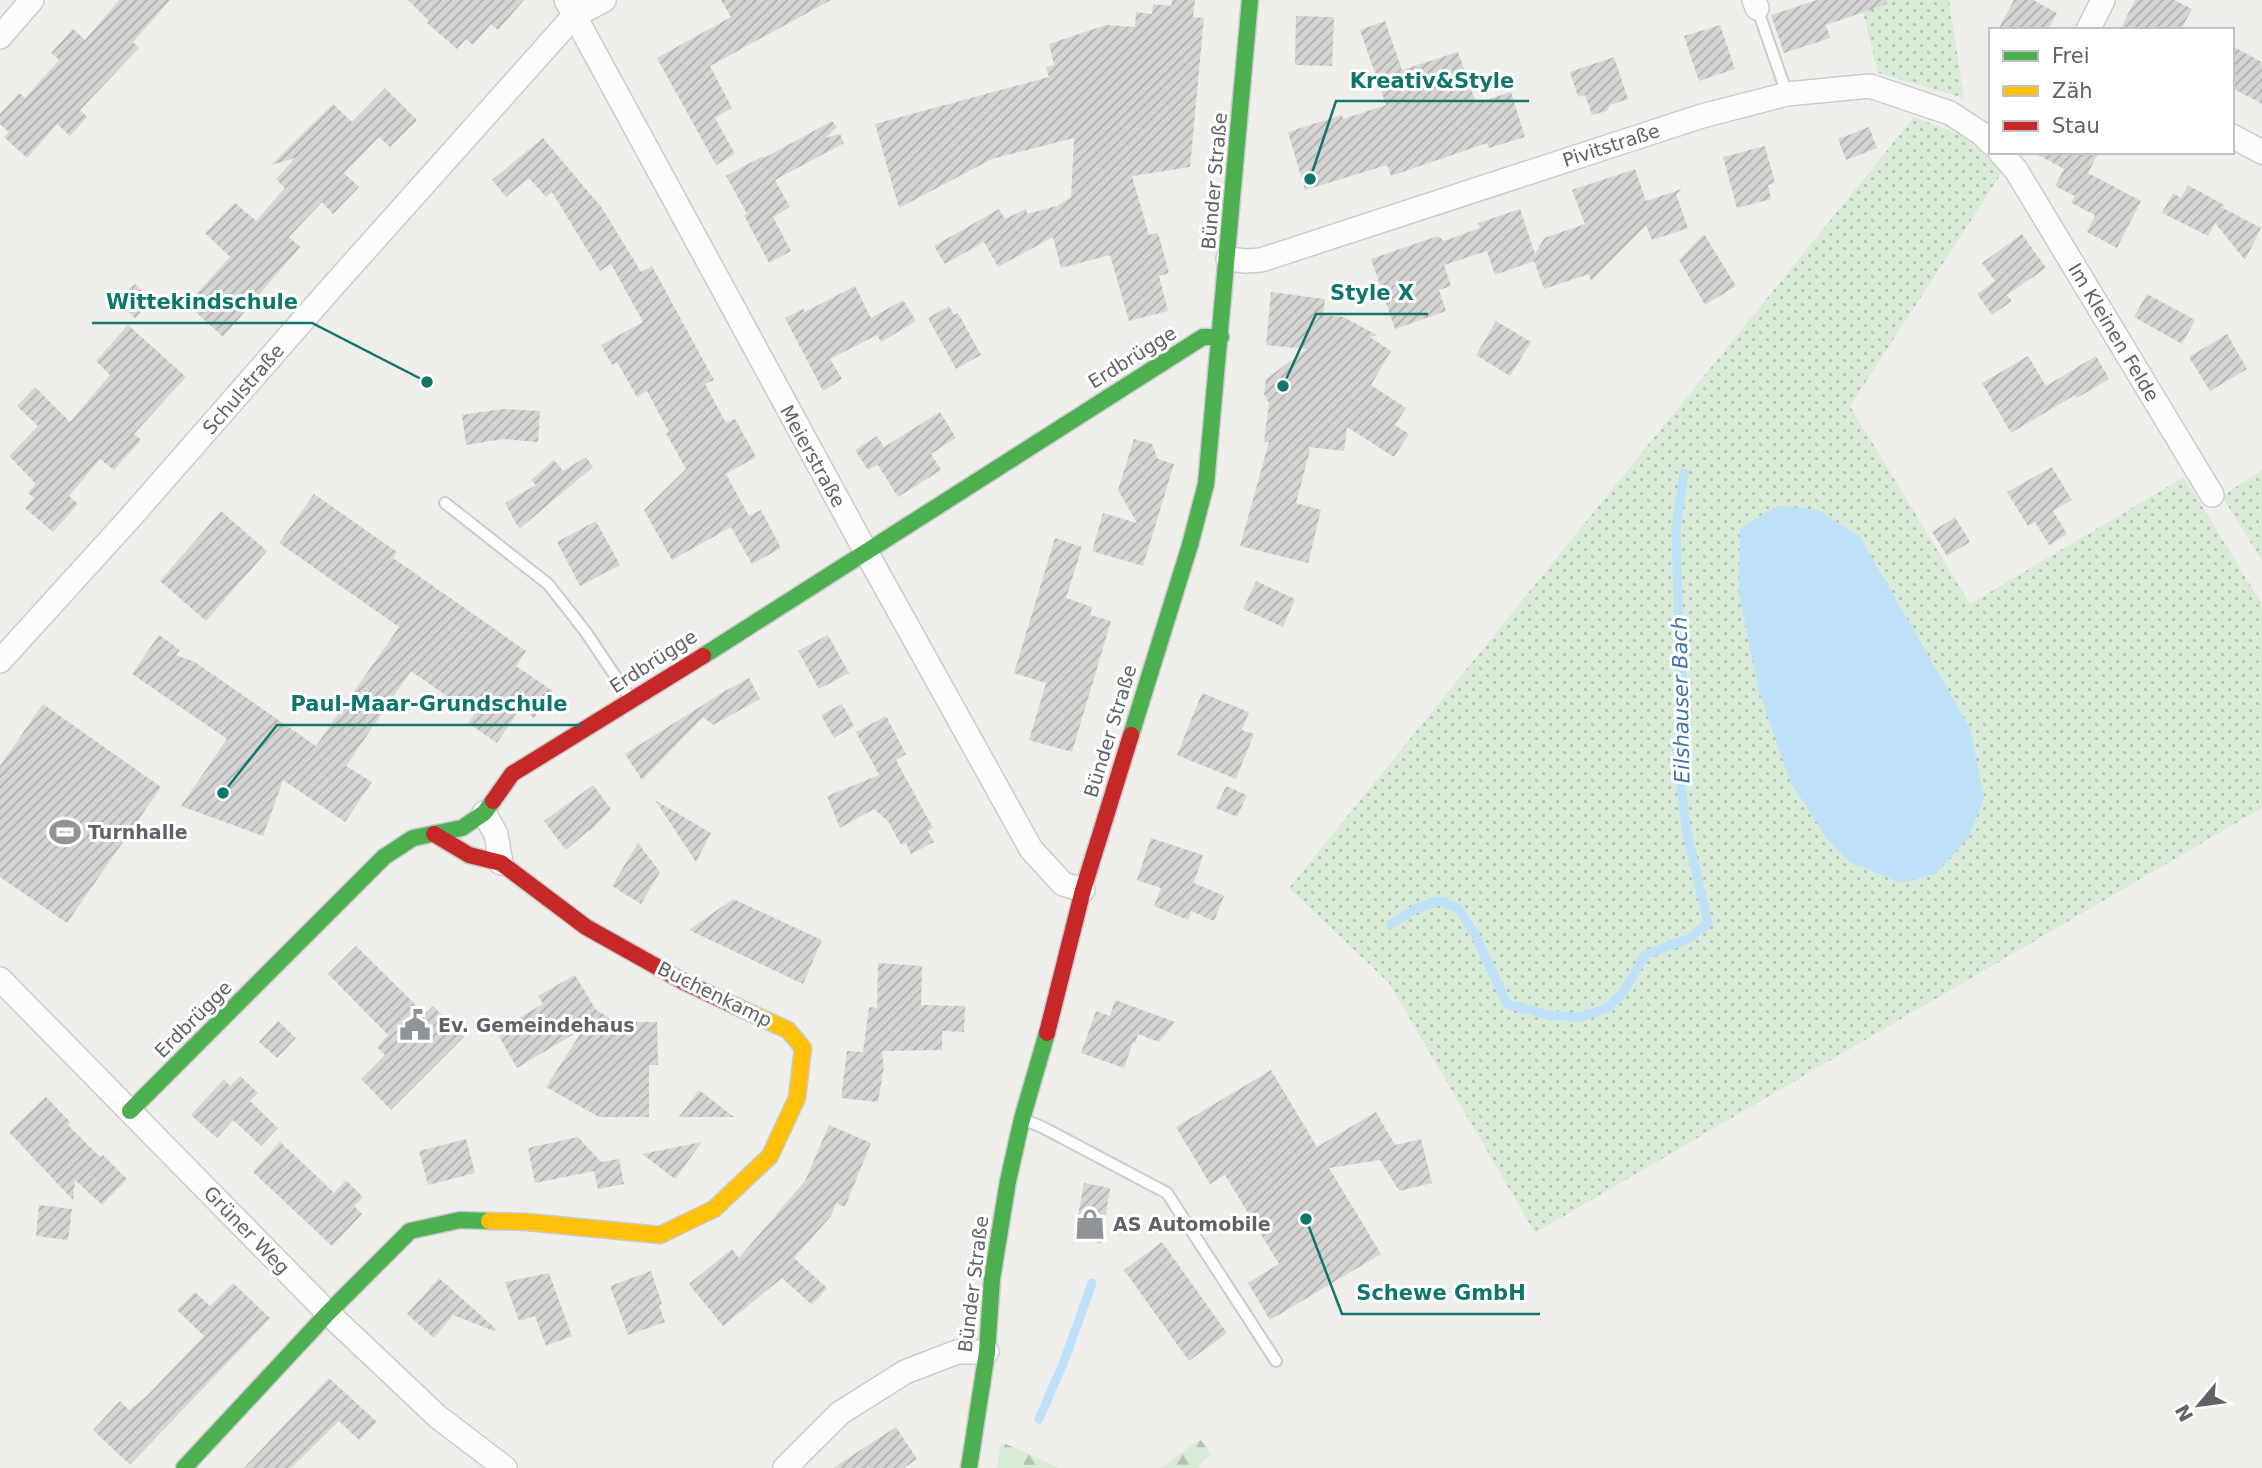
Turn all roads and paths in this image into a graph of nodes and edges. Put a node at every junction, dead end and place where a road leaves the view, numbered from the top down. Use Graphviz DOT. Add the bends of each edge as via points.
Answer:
graph roads {
  1 [pos="604,0"];
  2 [pos="1250,0"];
  3 [pos="2104,0"];
  4 [pos="25,3"];
  5 [pos="1756,4"];
  6 [pos="570,8"];
  7 [pos="2089,28"];
  8 [pos="0,37"];
  9 [pos="1787,94"];
  10 [pos="2234,136"];
  11 [pos="1989,141"];
  12 [pos="2262,152"];
  13 [pos="2005,154"];
  14 [pos="2021,161"];
  15 [pos="1228,259"];
  16 [pos="1221,337"];
  17 [pos="2213,495"];
  18 [pos="445,503"];
  19 [pos="865,550"];
  20 [pos="0,661"];
  21 [pos="632,701"];
  22 [pos="484,813"];
  23 [pos="434,834"];
  24 [pos="500,863"];
  25 [pos="1083,890"];
  26 [pos="0,979"];
  27 [pos="130,1111"];
  28 [pos="1022,1119"];
  29 [pos="328,1313"];
  30 [pos="987,1352"];
  31 [pos="1276,1361"];
  32 [pos="184,1468"];
  33 [pos="505,1468"];
  34 [pos="785,1468"];
  35 [pos="969,1468"];
  1 -- 6 [label="street, Schulstraße"];
  2 -- 15 [label="street, Bünder Straße"];
  3 -- 7 [label="street"];
  4 -- 8 [label="street"];
  5 -- 9 [label="lane"];
  6 -- 19 [label="street, Meierstraße"];
  6 -- 20 [label="street, Schulstraße" via="130,519"];
  9 -- 11 [label="street, Pivitstraße" via="1870,86 1950,113"];
  9 -- 15 [label="street, Pivitstraße" via="1702,116 1261,260"];
  10 -- 12 [label="street"];
  13 -- 14 [label="street"];
  14 -- 17 [label="street, Im Kleinen Felde"];
  15 -- 16 [label="street, Bünder Straße"];
  16 -- 19 [label="street, Erdbrügge" via="1203,337"];
  16 -- 25 [label="street, Bünder Straße" via="1206,484"];
  18 -- 21 [label="lane" via="548,584"];
  19 -- 21 [label="street, Erdbrügge"];
  19 -- 25 [label="street, Meierstraße" via="1031,849 1063,884"];
  21 -- 22 [label="street, Erdbrügge" via="512,774"];
  22 -- 23 [label="street, Erdbrügge" via="462,828"];
  22 -- 24 [label="street" via="496,834"];
  23 -- 24 [label="street" via="469,855"];
  23 -- 27 [label="street, Erdbrügge" via="413,838 384,857"];
  24 -- 29 [label="street, Buchenkamp" via="586,927 684,982 788,1030 803,1048 797,1098 770,1156 714,1209 660,1236 460,1220 410,1231"];
  25 -- 28 [label="street, Bünder Straße"];
  26 -- 27 [label="street, Grüner Weg"];
  27 -- 29 [label="street, Grüner Weg"];
  28 -- 30 [label="street, Bünder Straße" via="992,1279"];
  28 -- 31 [label="lane" via="1167,1193"];
  29 -- 32 [label="street, Buchenkamp"];
  29 -- 33 [label="street, Grüner Weg" via="438,1417"];
  30 -- 34 [label="street" via="957,1352 905,1372 840,1413"];
  30 -- 35 [label="street, Bünder Straße"];
}
